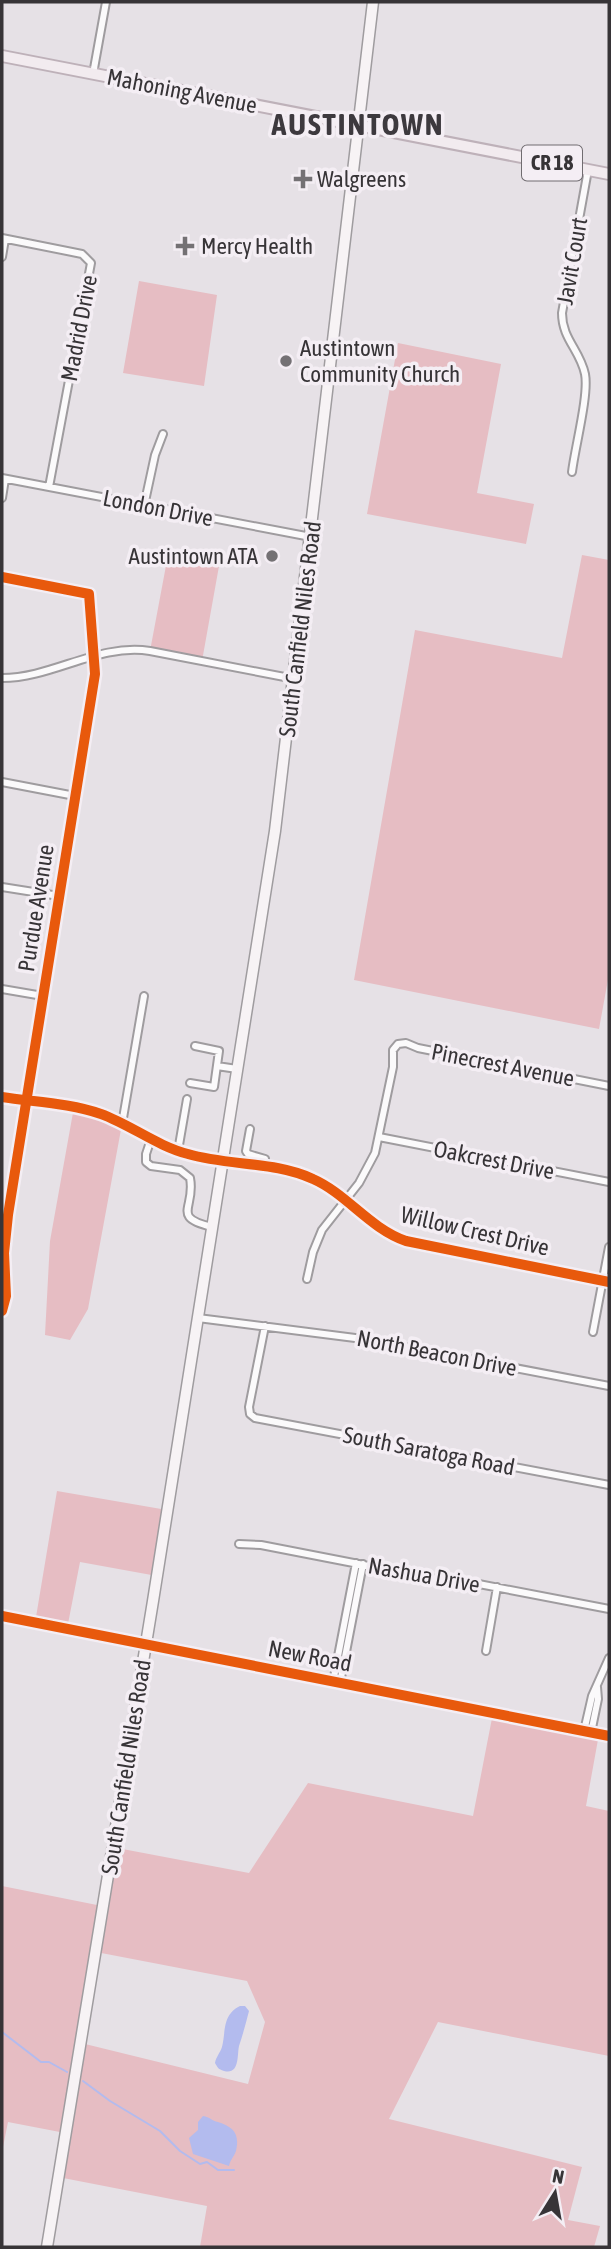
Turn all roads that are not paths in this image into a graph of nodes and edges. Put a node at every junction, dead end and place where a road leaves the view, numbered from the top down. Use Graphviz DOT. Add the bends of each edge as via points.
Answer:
graph roads {
  1 [pos="106,2"];
  2 [pos="373,2"];
  3 [pos="2,56"];
  4 [pos="93,74"];
  5 [pos="358,125"];
  6 [pos="588,170"];
  7 [pos="609,174"];
  8 [pos="4,238"];
  9 [pos="2,257"];
  10 [pos="163,434"];
  11 [pos="572,472"];
  12 [pos="4,478"];
  13 [pos="49,487"];
  14 [pos="2,498"];
  15 [pos="144,506"];
  16 [pos="311,537"];
  17 [pos="2,577"];
  18 [pos="95,655"];
  19 [pos="2,678"];
  20 [pos="295,679"];
  21 [pos="2,782"];
  22 [pos="75,796"];
  23 [pos="2,887"];
  24 [pos="59,897"];
  25 [pos="2,989"];
  26 [pos="43,996"];
  27 [pos="144,996"];
  28 [pos="195,1046"];
  29 [pos="218,1066"];
  30 [pos="237,1069"];
  31 [pos="190,1083"];
  32 [pos="609,1086"];
  33 [pos="2,1097"];
  34 [pos="187,1099"];
  35 [pos="26,1101"];
  36 [pos="122,1124"];
  37 [pos="250,1129"];
  38 [pos="379,1137"];
  39 [pos="151,1139"];
  40 [pos="178,1151"];
  41 [pos="222,1161"];
  42 [pos="264,1167"];
  43 [pos="609,1182"];
  44 [pos="345,1200"];
  45 [pos="5,1215"];
  46 [pos="212,1227"];
  47 [pos="609,1247"];
  48 [pos="307,1279"];
  49 [pos="606,1281"];
  50 [pos="2,1311"];
  51 [pos="198,1318"];
  52 [pos="265,1326"];
  53 [pos="593,1332"];
  54 [pos="609,1386"];
  55 [pos="609,1485"];
  56 [pos="239,1544"];
  57 [pos="359,1564"];
  58 [pos="497,1587"];
  59 [pos="609,1609"];
  60 [pos="2,1616"];
  61 [pos="146,1645"];
  62 [pos="486,1651"];
  63 [pos="609,1658"];
  64 [pos="336,1683"];
  65 [pos="588,1732"];
  66 [pos="609,1736"];
  67 [pos="47,2247"];
  1 -- 4 [label="street"];
  2 -- 5 [label="main road, South Canfield Niles Road"];
  3 -- 4 [label="main road, Mahoning Avenue / CR 18"];
  4 -- 5 [label="main road, Mahoning Avenue / CR 18"];
  5 -- 6 [label="main road, Mahoning Avenue / CR 18"];
  5 -- 16 [label="main road, South Canfield Niles Road"];
  6 -- 7 [label="main road, Mahoning Avenue / CR 18"];
  6 -- 11 [label="street, Javit Court" via="562,313 565,334 586,380"];
  8 -- 9 [label="street"];
  8 -- 13 [label="street, Madrid Drive" via="82,254 90,263"];
  10 -- 15 [label="street"];
  12 -- 13 [label="street, London Drive"];
  12 -- 14 [label="street, London Drive"];
  13 -- 15 [label="street, London Drive"];
  15 -- 16 [label="street, London Drive"];
  16 -- 20 [label="main road, South Canfield Niles Road"];
  17 -- 18 [label="street, Purdue Avenue" via="89,594"];
  18 -- 19 [label="street" via="38,674"];
  18 -- 20 [label="street" via="140,650"];
  18 -- 22 [label="street, Purdue Avenue"];
  20 -- 30 [label="main road, South Canfield Niles Road"];
  21 -- 22 [label="street"];
  22 -- 24 [label="street, Purdue Avenue"];
  23 -- 24 [label="street"];
  24 -- 26 [label="street, Purdue Avenue"];
  25 -- 26 [label="street"];
  26 -- 35 [label="street, Purdue Avenue"];
  27 -- 36 [label="street"];
  28 -- 29 [label="street" via="219,1051"];
  29 -- 30 [label="street"];
  29 -- 31 [label="street" via="214,1087"];
  30 -- 41 [label="main road, South Canfield Niles Road"];
  32 -- 38 [label="street, Pinecrest Avenue" via="398,1044 393,1049"];
  33 -- 35 [label="street, Willow Crest Drive"];
  34 -- 40 [label="street"];
  35 -- 36 [label="street, Willow Crest Drive" via="78,1108"];
  35 -- 45 [label="street, Purdue Avenue"];
  36 -- 39 [label="street, Willow Crest Drive"];
  37 -- 42 [label="street" via="246,1151 265,1159"];
  38 -- 43 [label="street, Oakcrest Drive"];
  38 -- 44 [label="street" via="367,1170"];
  39 -- 40 [label="street, Willow Crest Drive"];
  39 -- 46 [label="street" via="146,1162 180,1170 190,1178 189,1218"];
  40 -- 41 [label="street, Willow Crest Drive"];
  41 -- 42 [label="street, Willow Crest Drive"];
  41 -- 46 [label="main road, South Canfield Niles Road"];
  42 -- 44 [label="street, Willow Crest Drive" via="308,1176"];
  44 -- 48 [label="street" via="318,1237"];
  44 -- 49 [label="street, Willow Crest Drive" via="380,1228 406,1241"];
  45 -- 50 [label="street, Purdue Avenue" via="6,1296"];
  46 -- 51 [label="main road, South Canfield Niles Road"];
  47 -- 49 [label="street"];
  49 -- 53 [label="street"];
  51 -- 52 [label="street, North Beacon Drive"];
  51 -- 61 [label="main road, South Canfield Niles Road"];
  52 -- 54 [label="street, North Beacon Drive" via="363,1339"];
  52 -- 55 [label="street, South Saratoga Road" via="249,1407 256,1418"];
  56 -- 57 [label="street, Nashua Drive"];
  57 -- 58 [label="street, Nashua Drive"];
  57 -- 64 [label="street"];
  58 -- 59 [label="street, Nashua Drive"];
  58 -- 62 [label="street"];
  60 -- 61 [label="street, New Road"];
  61 -- 64 [label="street, New Road"];
  61 -- 67 [label="main road, South Canfield Niles Road"];
  63 -- 65 [label="street" via="597,1687"];
  64 -- 65 [label="street, New Road"];
  65 -- 66 [label="street, New Road"];
}
